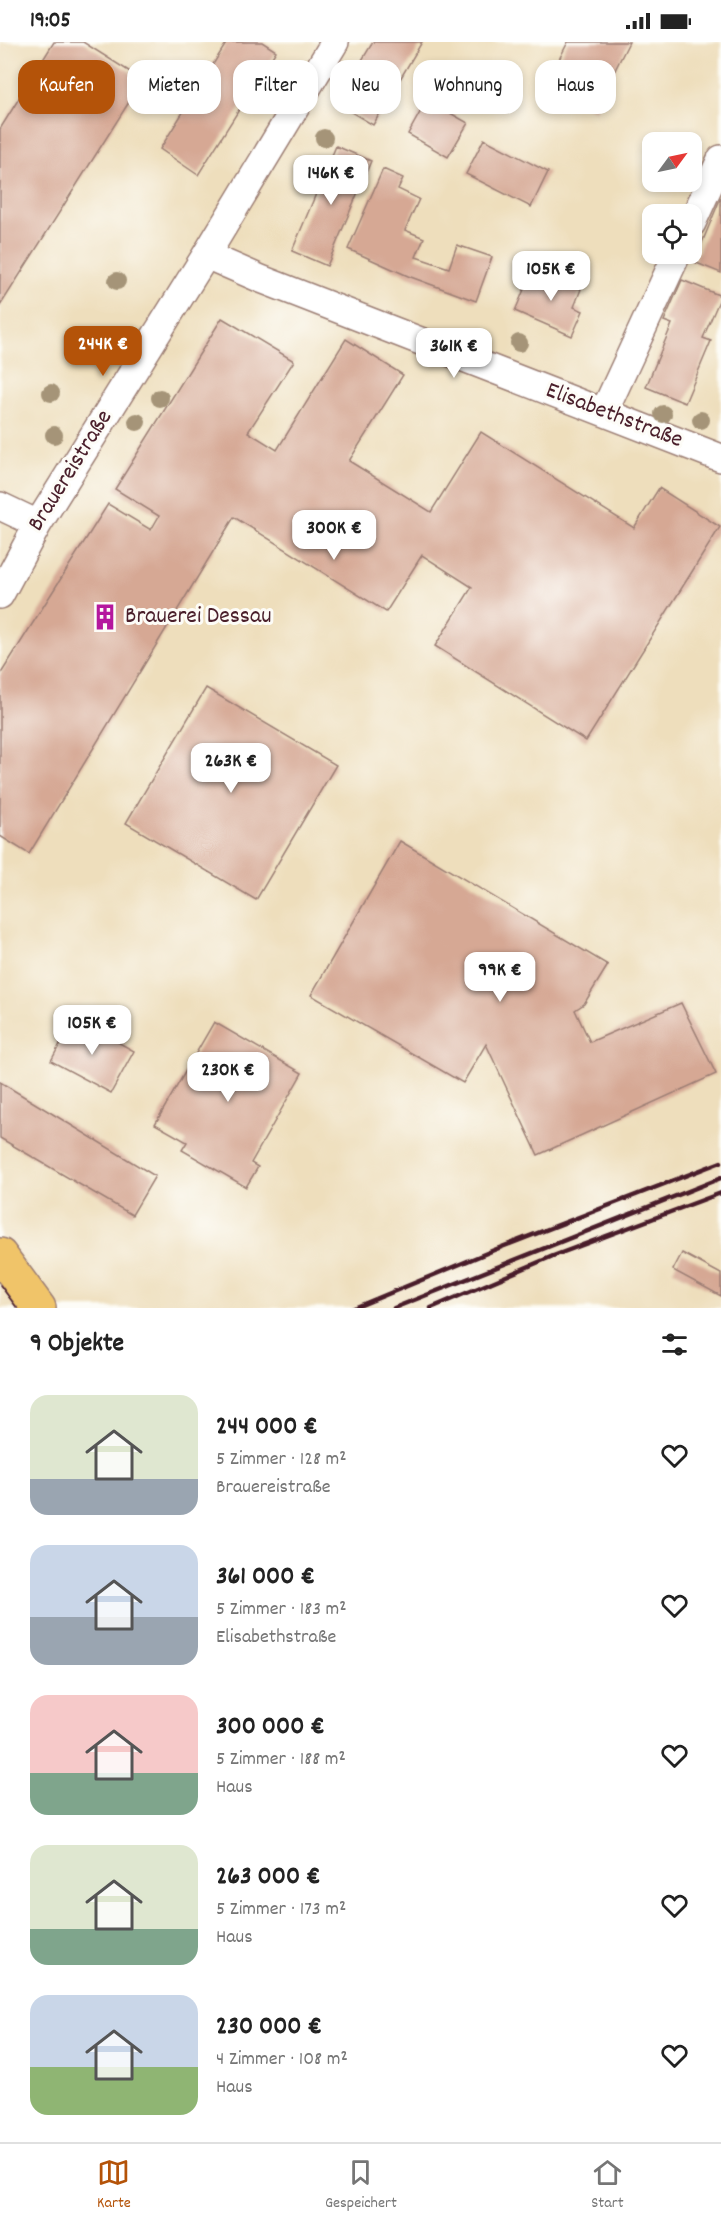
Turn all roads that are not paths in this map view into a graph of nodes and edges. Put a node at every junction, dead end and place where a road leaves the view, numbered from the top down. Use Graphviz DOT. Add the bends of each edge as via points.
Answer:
graph roads {
  1 [pos="335,42"];
  2 [pos="721,159"];
  3 [pos="701,204"];
  4 [pos="206,255"];
  5 [pos="672,264"];
  6 [pos="604,412"];
  7 [pos="721,458"];
  8 [pos="0,506"];
  9 [pos="38,524"];
  10 [pos="0,595"];
  11 [pos="0,1256"];
  12 [pos="39,1308"];
  1 -- 4 [label="street, Brauereistraße"];
  2 -- 3 [label="street"];
  4 -- 6 [label="street, Elisabethstraße"];
  4 -- 9 [label="street, Brauereistraße"];
  5 -- 6 [label="street"];
  6 -- 7 [label="street, Elisabethstraße"];
  8 -- 9 [label="street"];
  9 -- 10 [label="street, Brauereistraße"];
  11 -- 12 [label="main road"];
}
